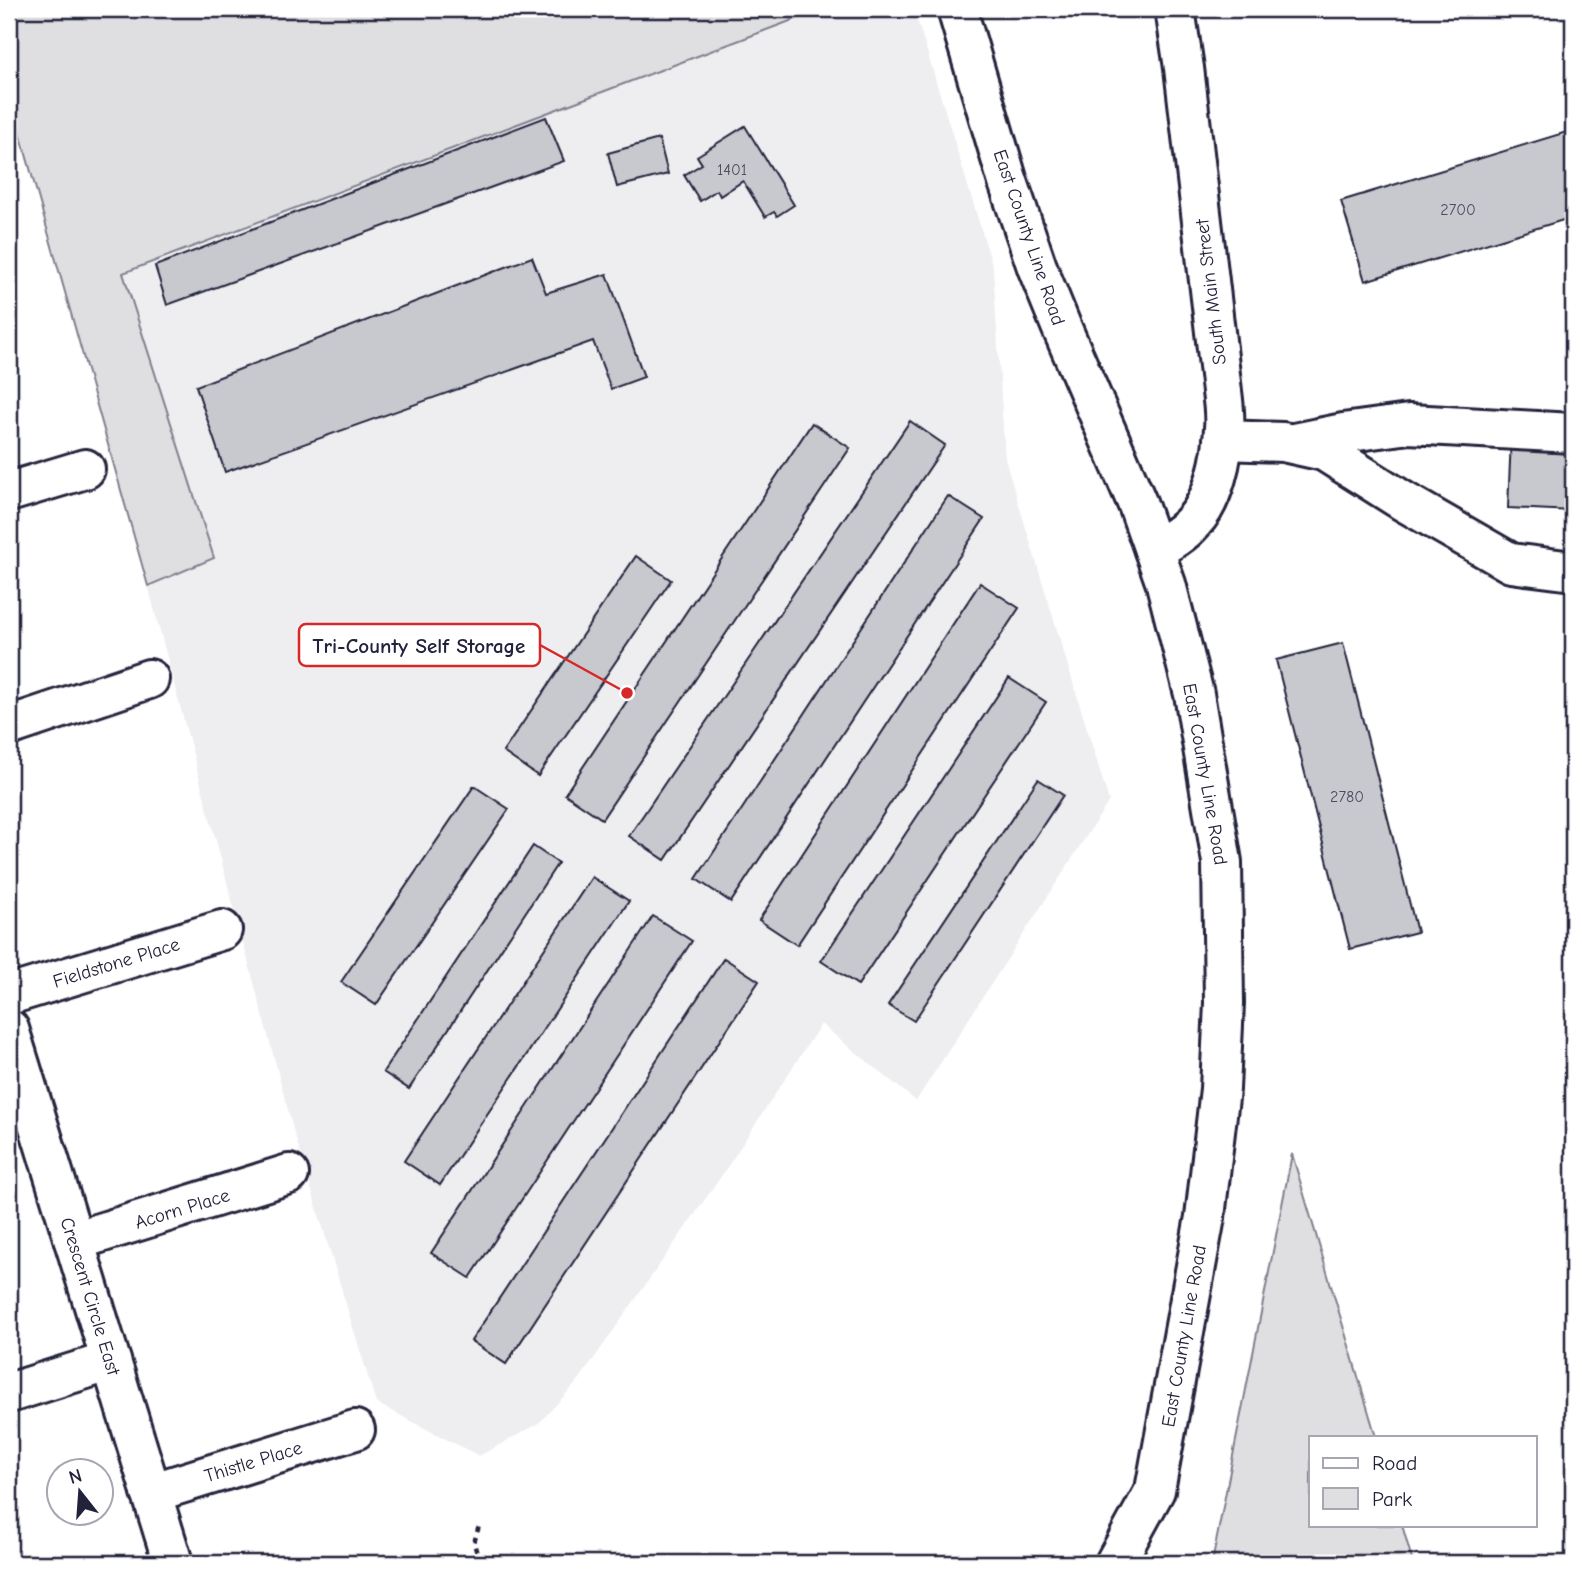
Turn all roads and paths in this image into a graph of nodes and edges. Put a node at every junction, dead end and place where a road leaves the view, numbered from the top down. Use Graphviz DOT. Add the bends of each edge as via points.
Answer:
graph roads {
  1 [pos="957,9"];
  2 [pos="1175,9"];
  3 [pos="1573,433"];
  4 [pos="1223,440"];
  5 [pos="1292,444"];
  6 [pos="85,469"];
  7 [pos="9,492"];
  8 [pos="1154,550"];
  9 [pos="1573,570"];
  10 [pos="149,679"];
  11 [pos="9,726"];
  12 [pos="222,930"];
  13 [pos="9,995"];
  14 [pos="9,1028"];
  15 [pos="22,1122"];
  16 [pos="289,1174"];
  17 [pos="74,1241"];
  18 [pos="111,1361"];
  19 [pos="9,1393"];
  20 [pos="355,1430"];
  21 [pos="151,1493"];
  22 [pos="479,1526"];
  23 [pos="479,1561"];
  24 [pos="173,1563"];
  25 [pos="1115,1563"];
  1 -- 8 [label="street, East County Line Road" via="1023,229"];
  2 -- 4 [label="street, South Main Street" via="1223,400"];
  3 -- 5 [label="street" via="1409,424"];
  4 -- 5 [label="street"];
  4 -- 8 [label="street, South Main Street" via="1212,490 1196,519 1181,535"];
  5 -- 9 [label="street" via="1324,451 1511,563"];
  6 -- 7 [label="street"];
  8 -- 25 [label="street, East County Line Road" via="1194,694 1222,862 1224,1003 1219,1099 1205,1217 1155,1490"];
  10 -- 11 [label="street"];
  12 -- 13 [label="street, Fieldstone Place"];
  14 -- 15 [label="street, Crescent Circle East"];
  15 -- 17 [label="street, Crescent Circle East"];
  16 -- 17 [label="street, Acorn Place"];
  17 -- 18 [label="street, Crescent Circle East"];
  18 -- 19 [label="street"];
  18 -- 21 [label="street, Crescent Circle East"];
  20 -- 21 [label="street, Thistle Place"];
  21 -- 24 [label="street, Crescent Circle East"];
  22 -- 23 [label="path" via="474,1544"];
}
